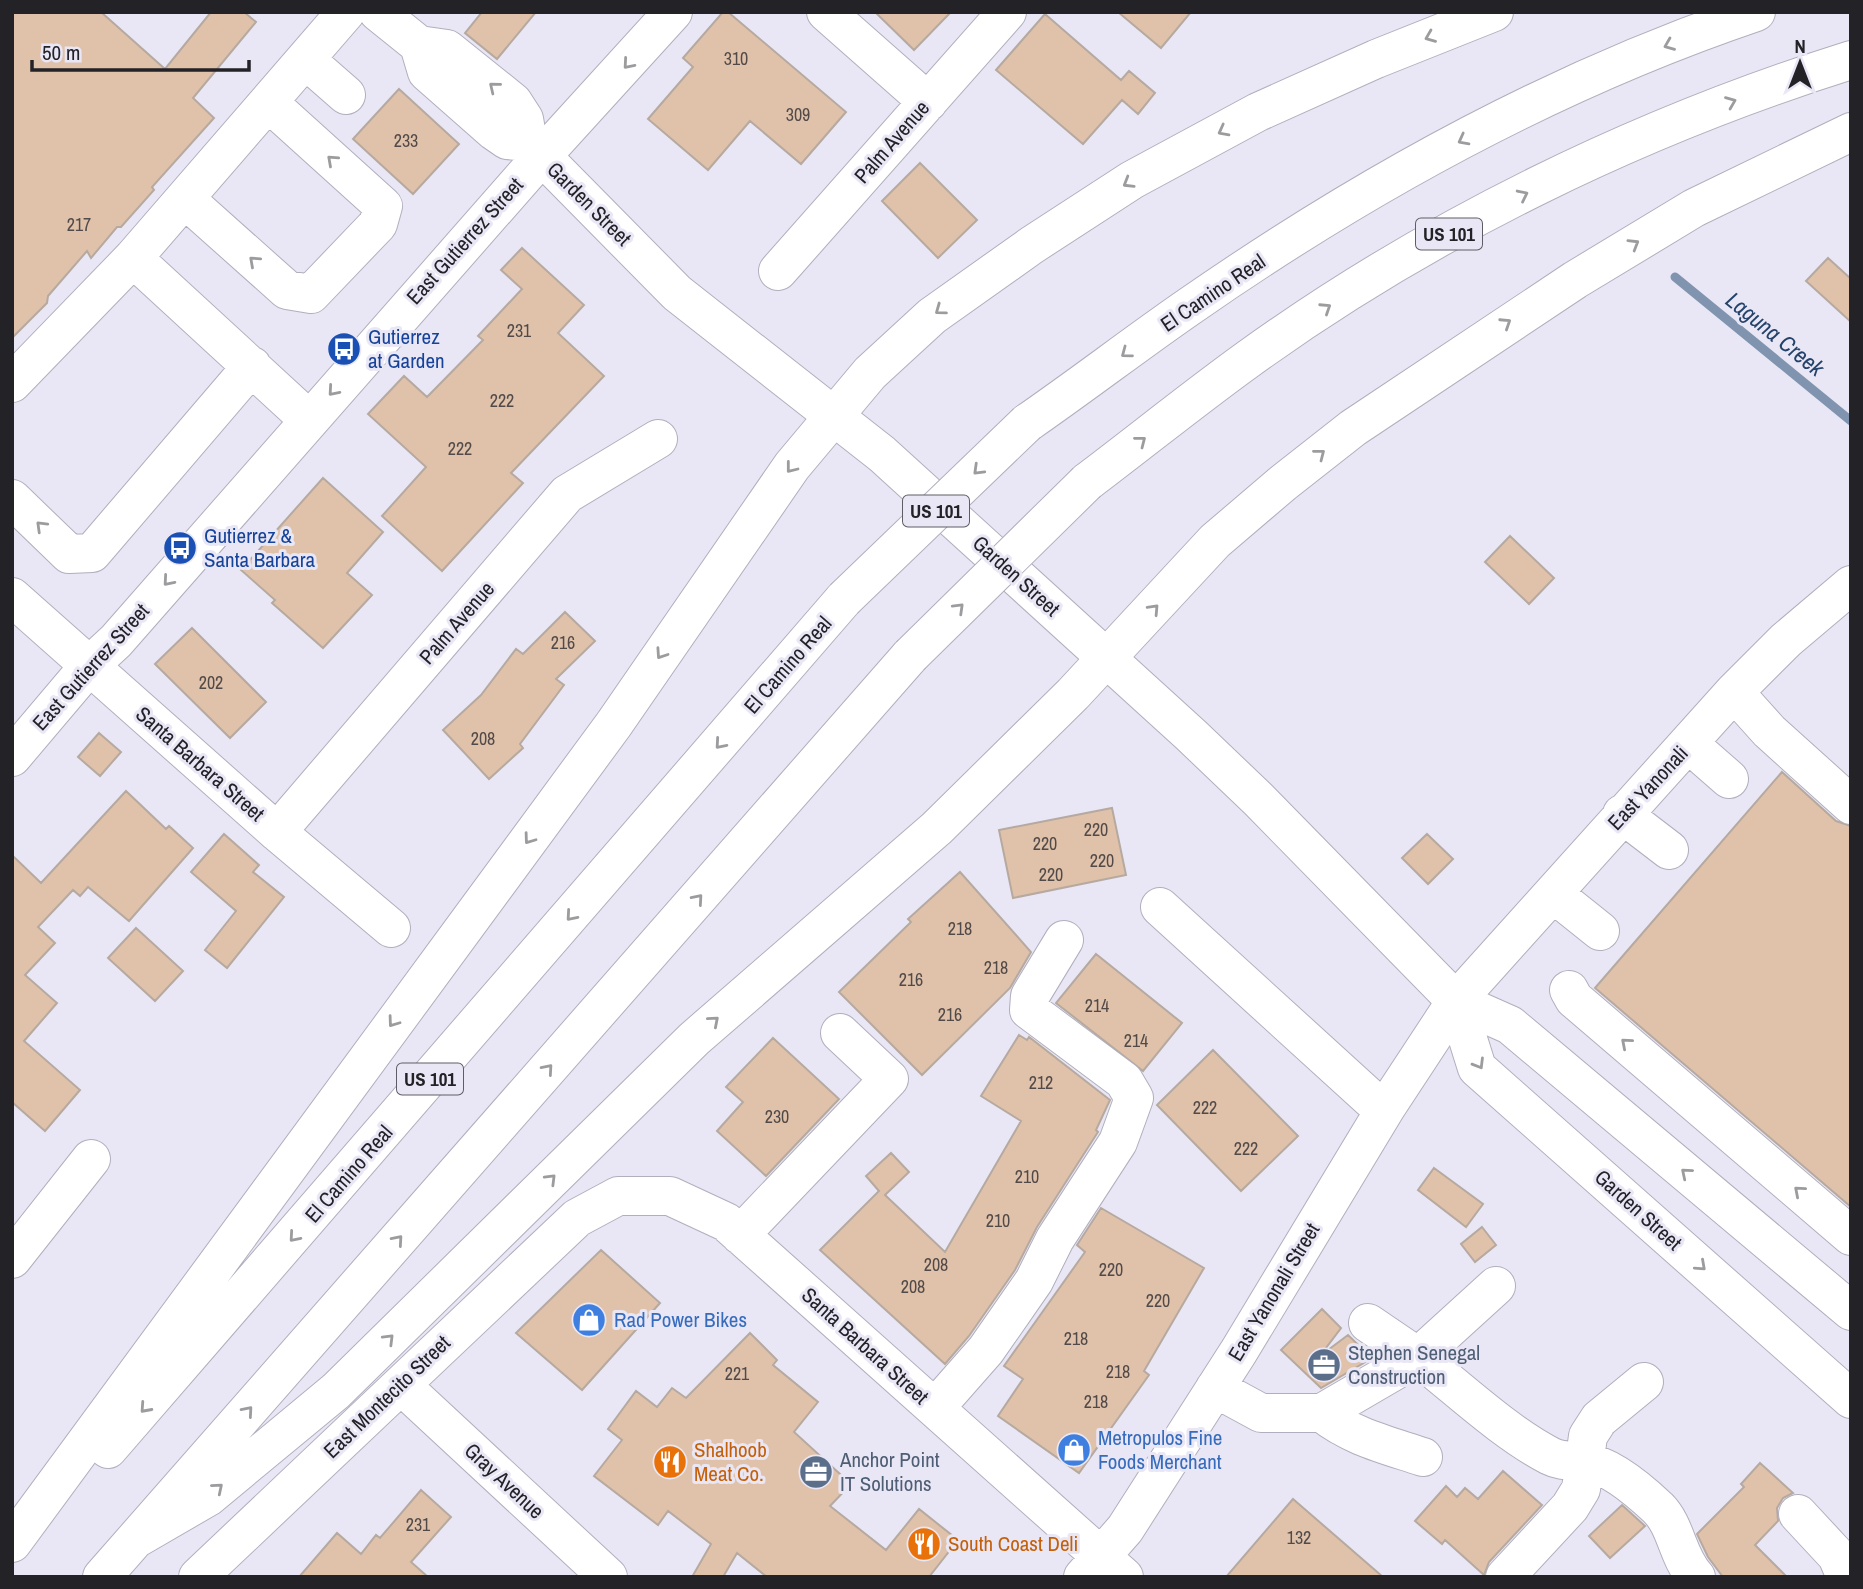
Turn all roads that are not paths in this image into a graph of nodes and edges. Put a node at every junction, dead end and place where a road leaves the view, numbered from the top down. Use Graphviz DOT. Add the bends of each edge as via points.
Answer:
graph roads {
  1 [pos="346,12"];
  2 [pos="378,12"];
  3 [pos="673,12"];
  4 [pos="826,12"];
  5 [pos="1007,12"];
  6 [pos="1494,12"];
  7 [pos="1756,12"];
  8 [pos="306,60"];
  9 [pos="1851,60"];
  10 [pos="346,95"];
  11 [pos="928,102"];
  12 [pos="269,103"];
  13 [pos="1851,132"];
  14 [pos="535,150"];
  15 [pos="185,199"];
  16 [pos="133,258"];
  17 [pos="778,271"];
  18 [pos="252,366"];
  19 [pos="12,383"];
  20 [pos="835,415"];
  21 [pos="308,419"];
  22 [pos="658,439"];
  23 [pos="12,499"];
  24 [pos="1851,585"];
  25 [pos="12,597"];
  26 [pos="1107,659"];
  27 [pos="89,666"];
  28 [pos="1734,692"];
  29 [pos="1689,744"];
  30 [pos="12,757"];
  31 [pos="1729,779"];
  32 [pos="1851,805"];
  33 [pos="1622,814"];
  34 [pos="277,832"];
  35 [pos="1669,850"];
  36 [pos="1555,895"];
  37 [pos="1160,907"];
  38 [pos="391,928"];
  39 [pos="1600,931"];
  40 [pos="1064,940"];
  41 [pos="1569,990"];
  42 [pos="1455,1001"];
  43 [pos="840,1033"];
  44 [pos="1384,1111"];
  45 [pos="91,1159"];
  46 [pos="577,1218"];
  47 [pos="740,1235"];
  48 [pos="1851,1236"];
  49 [pos="12,1259"];
  50 [pos="1496,1286"];
  51 [pos="1851,1311"];
  52 [pos="1368,1323"];
  53 [pos="1418,1357"];
  54 [pos="1644,1382"];
  55 [pos="401,1385"];
  56 [pos="1215,1388"];
  57 [pos="1851,1399"];
  58 [pos="935,1408"];
  59 [pos="1322,1413"];
  60 [pos="1423,1457"];
  61 [pos="1587,1461"];
  62 [pos="1798,1514"];
  63 [pos="139,1537"];
  64 [pos="12,1543"];
  65 [pos="1843,1552"];
  66 [pos="12,1555"];
  67 [pos="1103,1570"];
  68 [pos="102,1577"];
  69 [pos="198,1577"];
  70 [pos="608,1577"];
  71 [pos="1505,1577"];
  72 [pos="1696,1577"];
  1 -- 8 [label="main road"];
  2 -- 14 [label="main road, Garden Street" via="419,46 427,72 494,131"];
  3 -- 14 [label="main road, East Gutierrez Street, one-way"];
  4 -- 11 [label="main road"];
  5 -- 11 [label="main road, Palm Avenue"];
  6 -- 20 [label="main road, one-way" via="1258,112 1132,180 932,316 870,373"];
  7 -- 66 [label="main road, El Camino Real / US 101, one-way, bridge" via="1601,73 1401,174 1190,306 1027,423 844,599 184,1364"];
  8 -- 10 [label="main road"];
  8 -- 12 [label="main road"];
  63 -- 9 [label="main road, US 101, one-way, bridge" via="910,656 1087,482 1248,359 1426,246 1625,146 1782,82"];
  11 -- 17 [label="main road, Palm Avenue"];
  12 -- 15 [label="main road"];
  12 -- 15 [label="main road" via="383,206 378,224 311,295 287,290"];
  26 -- 13 [label="main road, one-way" via="1215,541 1364,420 1502,326 1694,208"];
  14 -- 20 [label="main road, Garden Street" via="677,293"];
  14 -- 21 [label="main road, East Gutierrez Street, one-way"];
  15 -- 16 [label="main road"];
  16 -- 18 [label="main road"];
  16 -- 19 [label="main road"];
  18 -- 21 [label="main road"];
  18 -- 23 [label="main road, one-way" via="92,552 69,554"];
  20 -- 26 [label="main road, Garden Street"];
  20 -- 64 [label="main road, one-way" via="792,466 614,724"];
  21 -- 27 [label="main road, East Gutierrez Street, one-way" via="116,641"];
  22 -- 34 [label="main road, Palm Avenue" via="567,494"];
  24 -- 28 [label="main road, East Yanonali"];
  25 -- 27 [label="main road, Santa Barbara Street"];
  26 -- 42 [label="main road, Garden Street" via="1258,799"];
  63 -- 26 [label="main road, one-way" via="208,1496 336,1391 694,1039 937,828"];
  27 -- 30 [label="main road, East Gutierrez Street"];
  27 -- 34 [label="main road, Santa Barbara Street"];
  28 -- 29 [label="main road, East Yanonali"];
  28 -- 32 [label="main road" via="1769,732"];
  29 -- 31 [label="main road"];
  29 -- 33 [label="main road, East Yanonali"];
  33 -- 35 [label="main road"];
  33 -- 36 [label="main road, East Yanonali"];
  34 -- 38 [label="main road, Santa Barbara Street"];
  36 -- 39 [label="main road"];
  36 -- 42 [label="main road, East Yanonali"];
  37 -- 44 [label="main road"];
  40 -- 58 [label="main road" via="1030,996 1029,1010 1124,1081 1134,1098 1118,1142 1055,1239 1034,1281 986,1350"];
  48 -- 41 [label="main road, one-way"];
  42 -- 44 [label="main road, East Yanonali Street"];
  51 -- 42 [label="main road, Garden Street, one-way" via="1510,1026"];
  42 -- 57 [label="main road, Garden Street, one-way" via="1477,1068"];
  43 -- 47 [label="main road" via="889,1079"];
  44 -- 56 [label="main road, East Yanonali Street"];
  45 -- 49 [label="main road"];
  46 -- 47 [label="main road, Santa Barbara Street" via="618,1196 670,1196 726,1222"];
  46 -- 55 [label="main road, East Montecito Street"];
  47 -- 58 [label="main road, Santa Barbara Street"];
  50 -- 53 [label="main road"];
  52 -- 53 [label="main road"];
  53 -- 59 [label="main road"];
  53 -- 61 [label="main road" via="1543,1452 1566,1462"];
  54 -- 61 [label="main road" via="1600,1419 1588,1436"];
  55 -- 69 [label="main road, East Montecito Street"];
  55 -- 70 [label="main road, Gray Avenue"];
  56 -- 59 [label="main road" via="1261,1413"];
  56 -- 67 [label="main road, East Yanonali Street"];
  58 -- 67 [label="main road, Santa Barbara Street"];
  59 -- 60 [label="main road" via="1361,1437"];
  61 -- 71 [label="main road" via="1581,1489 1570,1507"];
  61 -- 72 [label="main road" via="1616,1475 1661,1510"];
  62 -- 65 [label="main road"];
  63 -- 68 [label="main road, US 101"];
}
